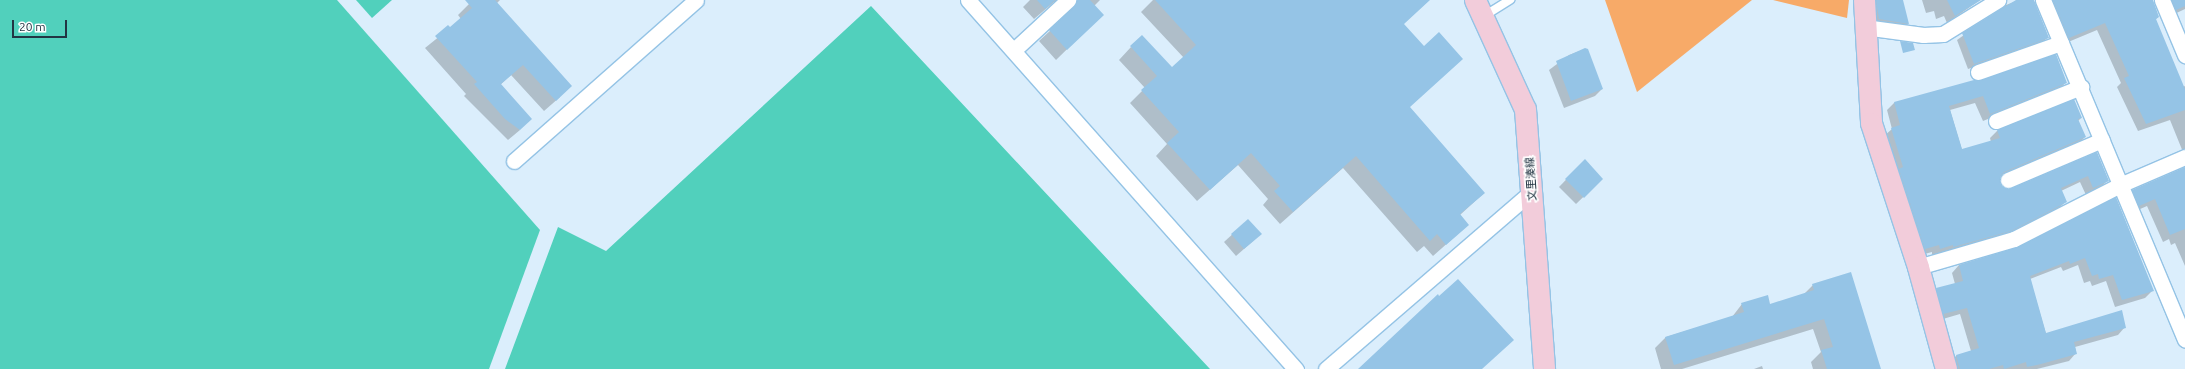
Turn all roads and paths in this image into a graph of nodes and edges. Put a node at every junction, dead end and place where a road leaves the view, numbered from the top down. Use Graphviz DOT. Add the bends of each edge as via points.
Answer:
graph roads {
  1 [pos="696,0"];
  2 [pos="968,0"];
  3 [pos="1068,0"];
  4 [pos="1510,0"];
  5 [pos="1864,0"];
  6 [pos="1998,0"];
  7 [pos="2043,0"];
  8 [pos="2162,0"];
  9 [pos="1480,8"];
  10 [pos="1864,26"];
  11 [pos="2061,43"];
  12 [pos="1014,50"];
  13 [pos="2185,55"];
  14 [pos="1978,72"];
  15 [pos="2080,87"];
  16 [pos="1996,121"];
  17 [pos="2102,140"];
  18 [pos="2185,157"];
  19 [pos="514,161"];
  20 [pos="2008,180"];
  21 [pos="2120,185"];
  22 [pos="1532,191"];
  23 [pos="1918,267"];
  24 [pos="2185,340"];
  25 [pos="1296,369"];
  26 [pos="1326,369"];
  27 [pos="1544,369"];
  28 [pos="1946,369"];
  1 -- 19 [label="street"];
  2 -- 12 [label="street"];
  3 -- 12 [label="street"];
  4 -- 9 [label="lane"];
  5 -- 10 [label="street"];
  6 -- 10 [label="street" via="1942,34"];
  7 -- 11 [label="street"];
  8 -- 13 [label="street"];
  9 -- 22 [label="street, 文里湊線" via="1525,109"];
  10 -- 23 [label="street" via="1870,123"];
  11 -- 14 [label="street"];
  11 -- 15 [label="street"];
  12 -- 25 [label="street"];
  15 -- 16 [label="street"];
  15 -- 17 [label="street"];
  17 -- 20 [label="street"];
  17 -- 21 [label="street"];
  18 -- 21 [label="street"];
  21 -- 23 [label="street" via="2014,239"];
  21 -- 24 [label="street"];
  22 -- 26 [label="street"];
  22 -- 27 [label="street, 文里湊線"];
  23 -- 28 [label="street"];
}
